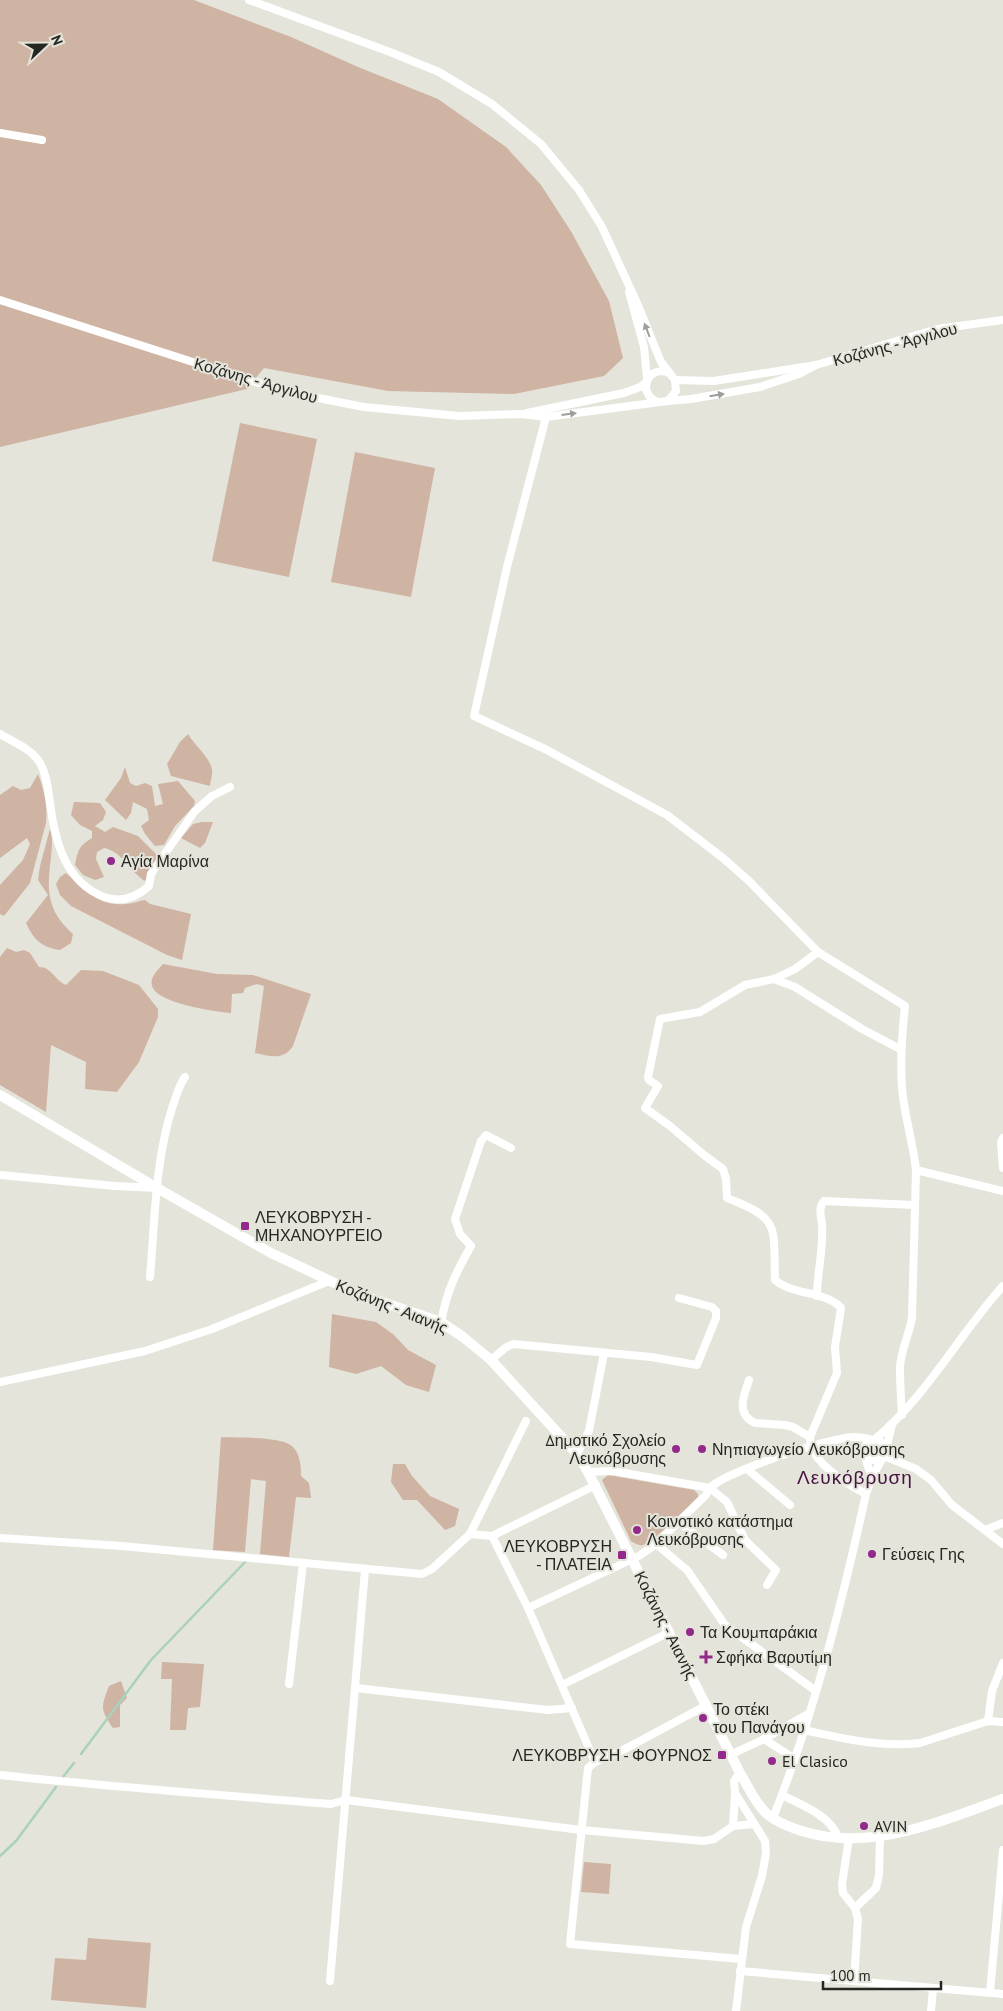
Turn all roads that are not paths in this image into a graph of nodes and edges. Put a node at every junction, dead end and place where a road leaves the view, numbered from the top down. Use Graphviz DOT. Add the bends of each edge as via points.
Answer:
graph roads {
  1 [pos="249,0"];
  2 [pos="0,133"];
  3 [pos="42,140"];
  4 [pos="627,283"];
  5 [pos="0,300"];
  6 [pos="1003,320"];
  7 [pos="816,365"];
  8 [pos="669,373"];
  9 [pos="675,380"];
  10 [pos="646,381"];
  11 [pos="668,401"];
  12 [pos="658,402"];
  13 [pos="521,414"];
  14 [pos="546,417"];
  15 [pos="0,734"];
  16 [pos="230,787"];
  17 [pos="818,952"];
  18 [pos="774,979"];
  19 [pos="900,1050"];
  20 [pos="185,1077"];
  21 [pos="0,1094"];
  22 [pos="1003,1138"];
  23 [pos="511,1148"];
  24 [pos="1003,1168"];
  25 [pos="916,1170"];
  26 [pos="0,1175"];
  27 [pos="157,1188"];
  28 [pos="1003,1191"];
  29 [pos="914,1205"];
  30 [pos="150,1277"];
  31 [pos="329,1281"];
  32 [pos="1003,1286"];
  33 [pos="817,1296"];
  34 [pos="679,1298"];
  35 [pos="441,1322"];
  36 [pos="604,1353"];
  37 [pos="491,1360"];
  38 [pos="749,1380"];
  39 [pos="0,1382"];
  40 [pos="902,1415"];
  41 [pos="526,1421"];
  42 [pos="892,1425"];
  43 [pos="810,1437"];
  44 [pos="863,1438"];
  45 [pos="874,1440"];
  46 [pos="810,1447"];
  47 [pos="865,1453"];
  48 [pos="885,1453"];
  49 [pos="577,1454"];
  50 [pos="747,1469"];
  51 [pos="588,1472"];
  52 [pos="872,1477"];
  53 [pos="596,1485"];
  54 [pos="710,1488"];
  55 [pos="866,1494"];
  56 [pos="790,1505"];
  57 [pos="678,1522"];
  58 [pos="1003,1523"];
  59 [pos="984,1530"];
  60 [pos="470,1534"];
  61 [pos="492,1536"];
  62 [pos="0,1538"];
  63 [pos="656,1544"];
  64 [pos="1003,1544"];
  65 [pos="723,1555"];
  66 [pos="632,1560"];
  67 [pos="303,1562"];
  68 [pos="365,1570"];
  69 [pos="767,1585"];
  70 [pos="528,1608"];
  71 [pos="670,1632"];
  72 [pos="1003,1663"];
  73 [pos="289,1684"];
  74 [pos="562,1685"];
  75 [pos="356,1688"];
  76 [pos="816,1690"];
  77 [pos="707,1705"];
  78 [pos="572,1708"];
  79 [pos="808,1714"];
  80 [pos="988,1721"];
  81 [pos="1003,1722"];
  82 [pos="804,1730"];
  83 [pos="764,1739"];
  84 [pos="732,1754"];
  85 [pos="795,1759"];
  86 [pos="595,1762"];
  87 [pos="740,1773"];
  88 [pos="0,1775"];
  89 [pos="735,1793"];
  90 [pos="782,1795"];
  91 [pos="1003,1799"];
  92 [pos="346,1800"];
  93 [pos="773,1818"];
  94 [pos="754,1824"];
  95 [pos="733,1826"];
  96 [pos="581,1830"];
  97 [pos="880,1836"];
  98 [pos="838,1837"];
  99 [pos="849,1838"];
  100 [pos="1003,1850"];
  101 [pos="855,1908"];
  102 [pos="741,1959"];
  103 [pos="740,1971"];
  104 [pos="330,1981"];
  105 [pos="854,1981"];
  106 [pos="933,1988"];
  107 [pos="990,1992"];
  108 [pos="1003,1994"];
  109 [pos="736,2011"];
  110 [pos="930,2011"];
  1 -- 4 [label="street" via="439,72 503,112 540,144 579,190 602,227"];
  2 -- 3 [label="street"];
  8 -- 4 [label="street, one-way" via="661,362"];
  4 -- 10 [label="street" via="644,347"];
  5 -- 13 [label="street, Κοζάνης - Άργιλου" via="252,381 338,403 458,416"];
  6 -- 7 [label="street, Κοζάνης - Άργιλου" via="937,329"];
  7 -- 9 [label="street, Κοζάνης - Άργιλου" via="714,381"];
  11 -- 7 [label="street, Κοζάνης - Άργιλου, one-way" via="760,387 800,374"];
  8 -- 9 [label="street"];
  8 -- 10 [label="street, Κοζάνης - Άργιλου" via="657,371"];
  9 -- 11 [label="street" via="676,392"];
  10 -- 12 [label="street" via="647,394"];
  10 -- 13 [label="street, Κοζάνης - Άργιλου" via="624,393"];
  11 -- 12 [label="street, Κοζάνης - Άργιλου"];
  14 -- 12 [label="street, Κοζάνης - Άργιλου, one-way"];
  13 -- 14 [label="street, Κοζάνης - Άργιλου"];
  14 -- 17 [label="street" via="507,567 474,716 545,749 667,815 749,881"];
  15 -- 16 [label="street" via="32,754 44,771 57,841 68,866 89,889 114,900 134,897 149,886 156,865 195,811 212,796"];
  17 -- 18 [label="street"];
  17 -- 19 [label="street" via="905,1006"];
  18 -- 19 [label="street" via="795,987"];
  18 -- 33 [label="street" via="745,985 700,1012 660,1019 648,1076 658,1086 645,1108 724,1168 727,1198 762,1214 773,1227 775,1280 786,1287"];
  19 -- 25 [label="street" via="902,1088"];
  20 -- 27 [label="street" via="167,1125"];
  21 -- 27 [label="main road, Κοζάνης - Αιανής"];
  22 -- 24 [label="street"];
  23 -- 35 [label="street" via="486,1135 481,1141 455,1219 460,1234 471,1246 446,1296"];
  25 -- 28 [label="street"];
  25 -- 29 [label="street"];
  26 -- 27 [label="street"];
  27 -- 30 [label="street"];
  27 -- 31 [label="main road, Κοζάνης - Αιανής" via="271,1253"];
  29 -- 33 [label="street" via="824,1201 820,1210 823,1246"];
  29 -- 40 [label="street" via="912,1318 900,1367"];
  31 -- 35 [label="main road, Κοζάνης - Αιανής"];
  31 -- 39 [label="street" via="212,1329 145,1351"];
  32 -- 40 [label="street"];
  33 -- 43 [label="street" via="841,1308 835,1347 837,1373"];
  34 -- 36 [label="street" via="716,1311 696,1365"];
  35 -- 37 [label="main road, Κοζάνης - Αιανής"];
  36 -- 37 [label="street" via="513,1344"];
  36 -- 49 [label="street" via="589,1430"];
  37 -- 49 [label="main road, Κοζάνης - Αιανής"];
  38 -- 43 [label="street" via="742,1404 749,1420 793,1427"];
  40 -- 42 [label="street"];
  41 -- 60 [label="street"];
  42 -- 45 [label="street"];
  42 -- 48 [label="street"];
  43 -- 46 [label="street"];
  44 -- 45 [label="street"];
  44 -- 46 [label="street"];
  44 -- 47 [label="street"];
  45 -- 47 [label="street" via="866,1445"];
  45 -- 48 [label="street" via="883,1443"];
  46 -- 50 [label="street"];
  46 -- 55 [label="street" via="837,1476"];
  47 -- 48 [label="street" via="870,1460 876,1461"];
  47 -- 52 [label="street"];
  48 -- 52 [label="street"];
  48 -- 59 [label="street" via="931,1480 952,1505"];
  49 -- 51 [label="main road, Κοζάνης - Αιανής"];
  50 -- 54 [label="street"];
  50 -- 56 [label="street"];
  51 -- 53 [label="main road, Κοζάνης - Αιανής"];
  51 -- 54 [label="street" via="613,1471"];
  52 -- 55 [label="street"];
  53 -- 61 [label="street"];
  53 -- 66 [label="main road, Κοζάνης - Αιανής"];
  54 -- 57 [label="street"];
  54 -- 69 [label="street" via="727,1502 745,1540 776,1570"];
  55 -- 76 [label="street"];
  57 -- 63 [label="street"];
  57 -- 65 [label="street"];
  58 -- 59 [label="street"];
  59 -- 64 [label="street"];
  60 -- 61 [label="street"];
  60 -- 68 [label="street" via="432,1569 422,1574"];
  61 -- 70 [label="street"];
  62 -- 67 [label="street"];
  63 -- 66 [label="street"];
  63 -- 76 [label="street" via="687,1570 725,1625"];
  66 -- 70 [label="street"];
  66 -- 71 [label="main road, Κοζάνης - Αιανής"];
  67 -- 68 [label="street"];
  67 -- 73 [label="street"];
  68 -- 75 [label="street"];
  70 -- 74 [label="street"];
  71 -- 74 [label="street"];
  71 -- 77 [label="main road, Κοζάνης - Αιανής"];
  72 -- 80 [label="street" via="992,1691"];
  74 -- 78 [label="street"];
  75 -- 78 [label="street" via="548,1710"];
  75 -- 92 [label="street"];
  76 -- 79 [label="street"];
  77 -- 84 [label="main road, Κοζάνης - Αιανής"];
  77 -- 86 [label="street"];
  78 -- 86 [label="street"];
  79 -- 82 [label="street"];
  79 -- 83 [label="street"];
  80 -- 81 [label="street"];
  80 -- 82 [label="street" via="909,1744 865,1743"];
  82 -- 85 [label="street"];
  83 -- 84 [label="street"];
  83 -- 85 [label="street"];
  84 -- 87 [label="main road, Κοζάνης - Αιανής"];
  85 -- 90 [label="street"];
  86 -- 96 [label="street" via="588,1768"];
  87 -- 89 [label="street" via="734,1781"];
  87 -- 93 [label="main road, Κοζάνης - Αιανής" via="757,1802"];
  88 -- 92 [label="street" via="331,1804"];
  89 -- 94 [label="street"];
  89 -- 95 [label="street"];
  90 -- 93 [label="street"];
  90 -- 98 [label="street" via="825,1820"];
  91 -- 97 [label="main road, Κοζάνης - Αιανής" via="926,1826"];
  92 -- 96 [label="street"];
  92 -- 104 [label="street"];
  93 -- 98 [label="main road, Κοζάνης - Αιανής" via="792,1828"];
  94 -- 95 [label="street"];
  94 -- 102 [label="street" via="764,1841 766,1853"];
  95 -- 96 [label="street" via="714,1839 704,1841"];
  96 -- 102 [label="street" via="570,1944"];
  97 -- 99 [label="main road, Κοζάνης - Αιανής"];
  97 -- 101 [label="street" via="876,1888"];
  98 -- 99 [label="main road, Κοζάνης - Αιανής"];
  99 -- 101 [label="street" via="842,1884 843,1893"];
  100 -- 107 [label="street"];
  101 -- 105 [label="street" via="858,1929"];
  102 -- 103 [label="street"];
  103 -- 105 [label="street"];
  103 -- 109 [label="street"];
  105 -- 106 [label="street"];
  106 -- 107 [label="street"];
  106 -- 110 [label="street"];
  107 -- 108 [label="street"];
}
